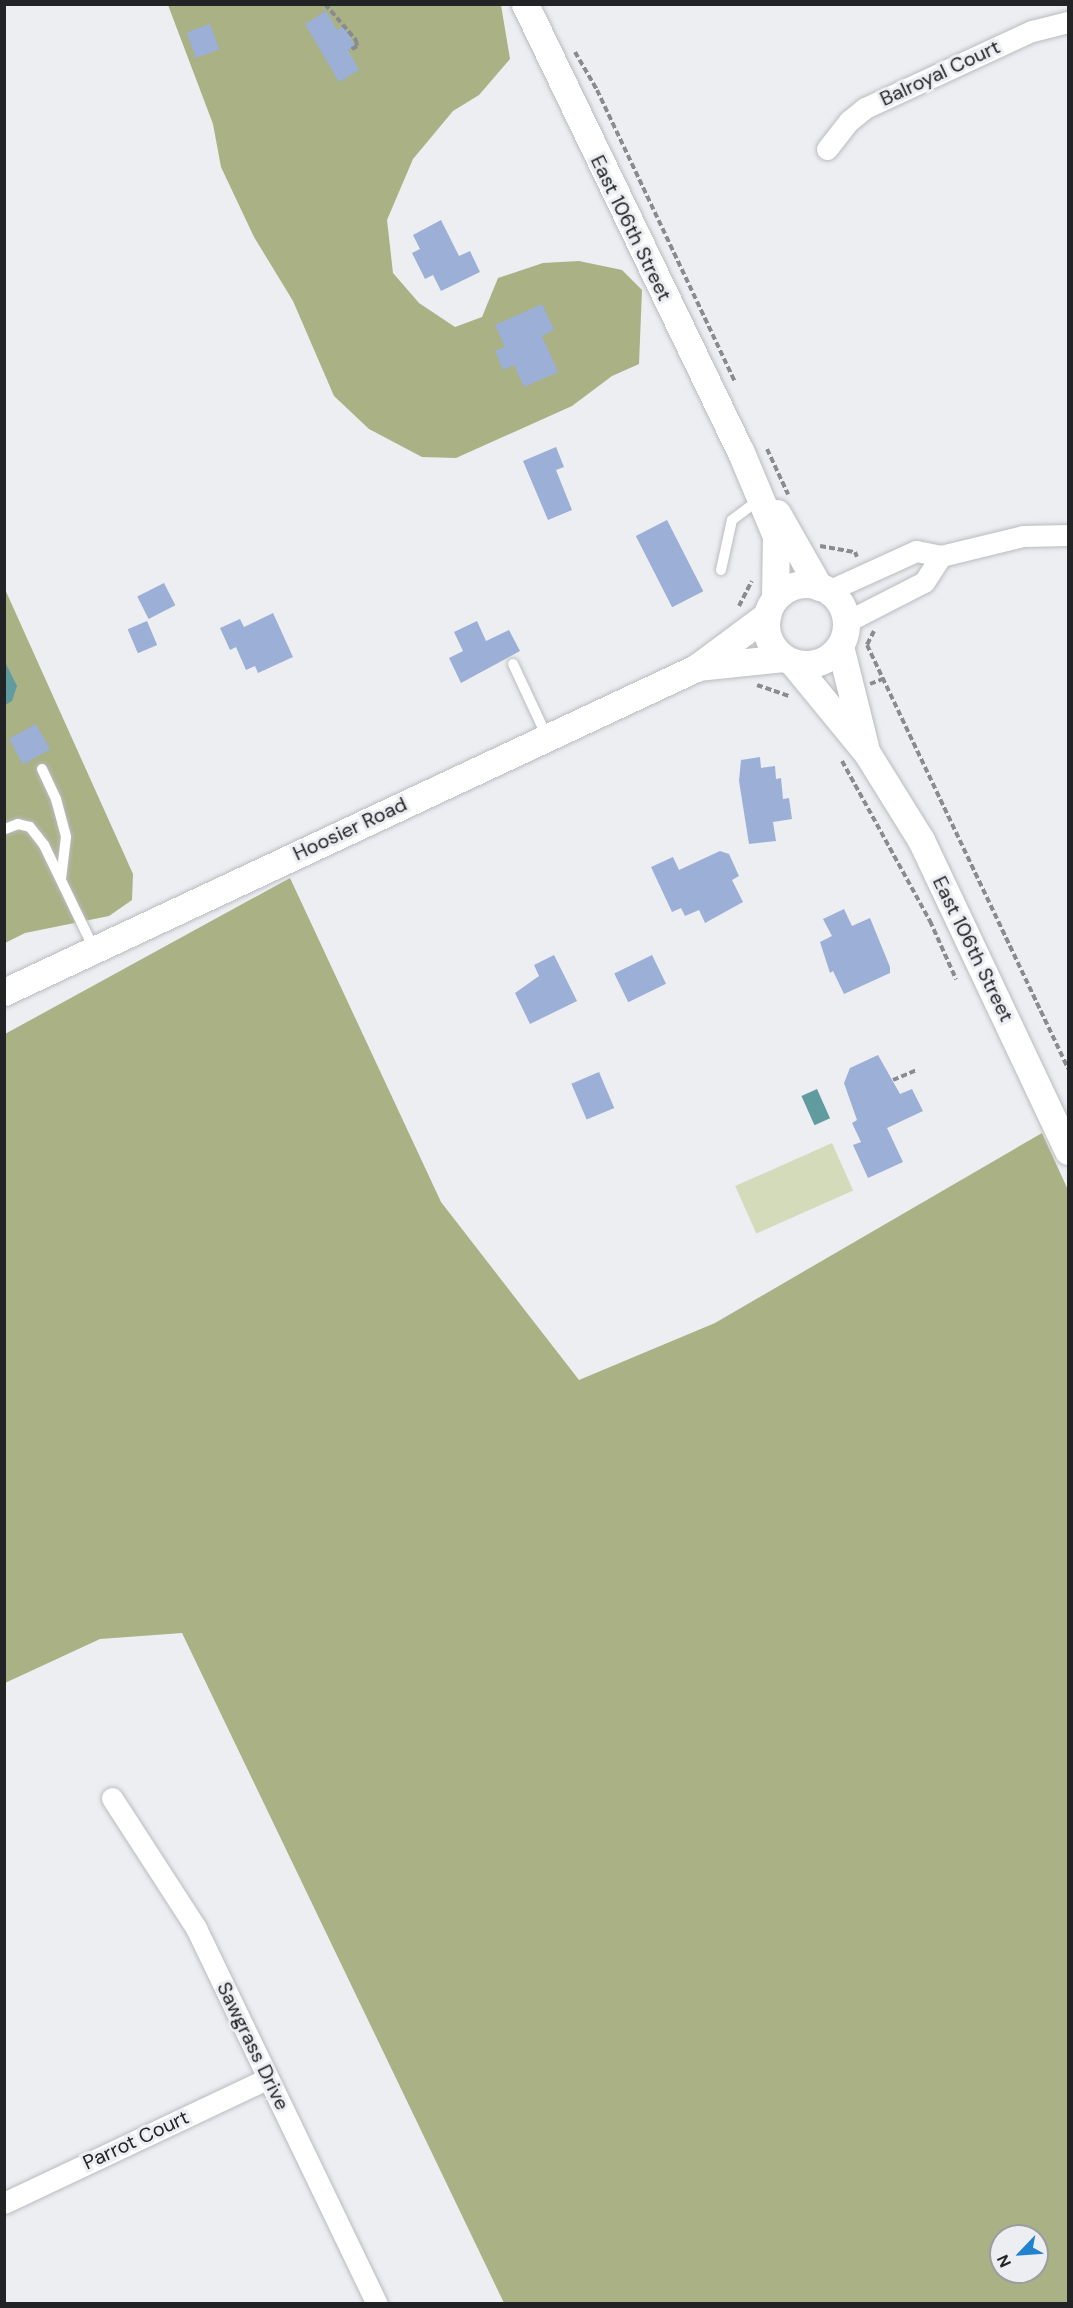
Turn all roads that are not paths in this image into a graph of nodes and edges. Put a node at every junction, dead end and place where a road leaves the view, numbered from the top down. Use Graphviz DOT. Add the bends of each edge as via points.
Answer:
graph roads {
  1 [pos="525,4"];
  2 [pos="1068,22"];
  3 [pos="828,148"];
  4 [pos="752,447"];
  5 [pos="760,499"];
  6 [pos="1068,534"];
  7 [pos="941,556"];
  8 [pos="721,570"];
  9 [pos="824,589"];
  10 [pos="771,606"];
  11 [pos="843,634"];
  12 [pos="788,661"];
  13 [pos="513,664"];
  14 [pos="696,668"];
  15 [pos="547,737"];
  16 [pos="867,753"];
  17 [pos="42,769"];
  18 [pos="6,829"];
  19 [pos="60,882"];
  20 [pos="93,949"];
  21 [pos="4,992"];
  22 [pos="1068,1151"];
  23 [pos="112,1798"];
  24 [pos="268,2078"];
  25 [pos="4,2203"];
  26 [pos="377,2304"];
  1 -- 4 [label="street, East 106th Street"];
  2 -- 3 [label="street, Balroyal Court" via="1032,31 865,108"];
  4 -- 5 [label="street, East 106th Street"];
  4 -- 9 [label="street, East 106th Street"];
  5 -- 8 [label="lane" via="732,520"];
  5 -- 10 [label="street, East 106th Street" via="776,536"];
  6 -- 7 [label="street" via="1023,536"];
  7 -- 9 [label="street" via="916,551"];
  7 -- 11 [label="street" via="924,582"];
  9 -- 10 [label="street" via="798,584"];
  9 -- 11 [label="street" via="840,603"];
  10 -- 12 [label="street" via="766,635"];
  10 -- 14 [label="street, Hoosier Road"];
  11 -- 12 [label="street" via="814,664"];
  11 -- 16 [label="street, East 106th Street"];
  12 -- 14 [label="street, Hoosier Road"];
  12 -- 16 [label="street, East 106th Street"];
  13 -- 15 [label="lane"];
  14 -- 15 [label="street, Hoosier Road"];
  15 -- 20 [label="street, Hoosier Road"];
  16 -- 22 [label="street, East 106th Street" via="921,840"];
  17 -- 19 [label="lane" via="56,799 66,837"];
  18 -- 19 [label="lane" via="18,824 30,828 44,845"];
  19 -- 20 [label="lane"];
  20 -- 21 [label="street, Hoosier Road"];
  23 -- 24 [label="street, Sawgrass Drive" via="196,1928"];
  24 -- 25 [label="street, Parrot Court"];
  24 -- 26 [label="street, Sawgrass Drive"];
}
